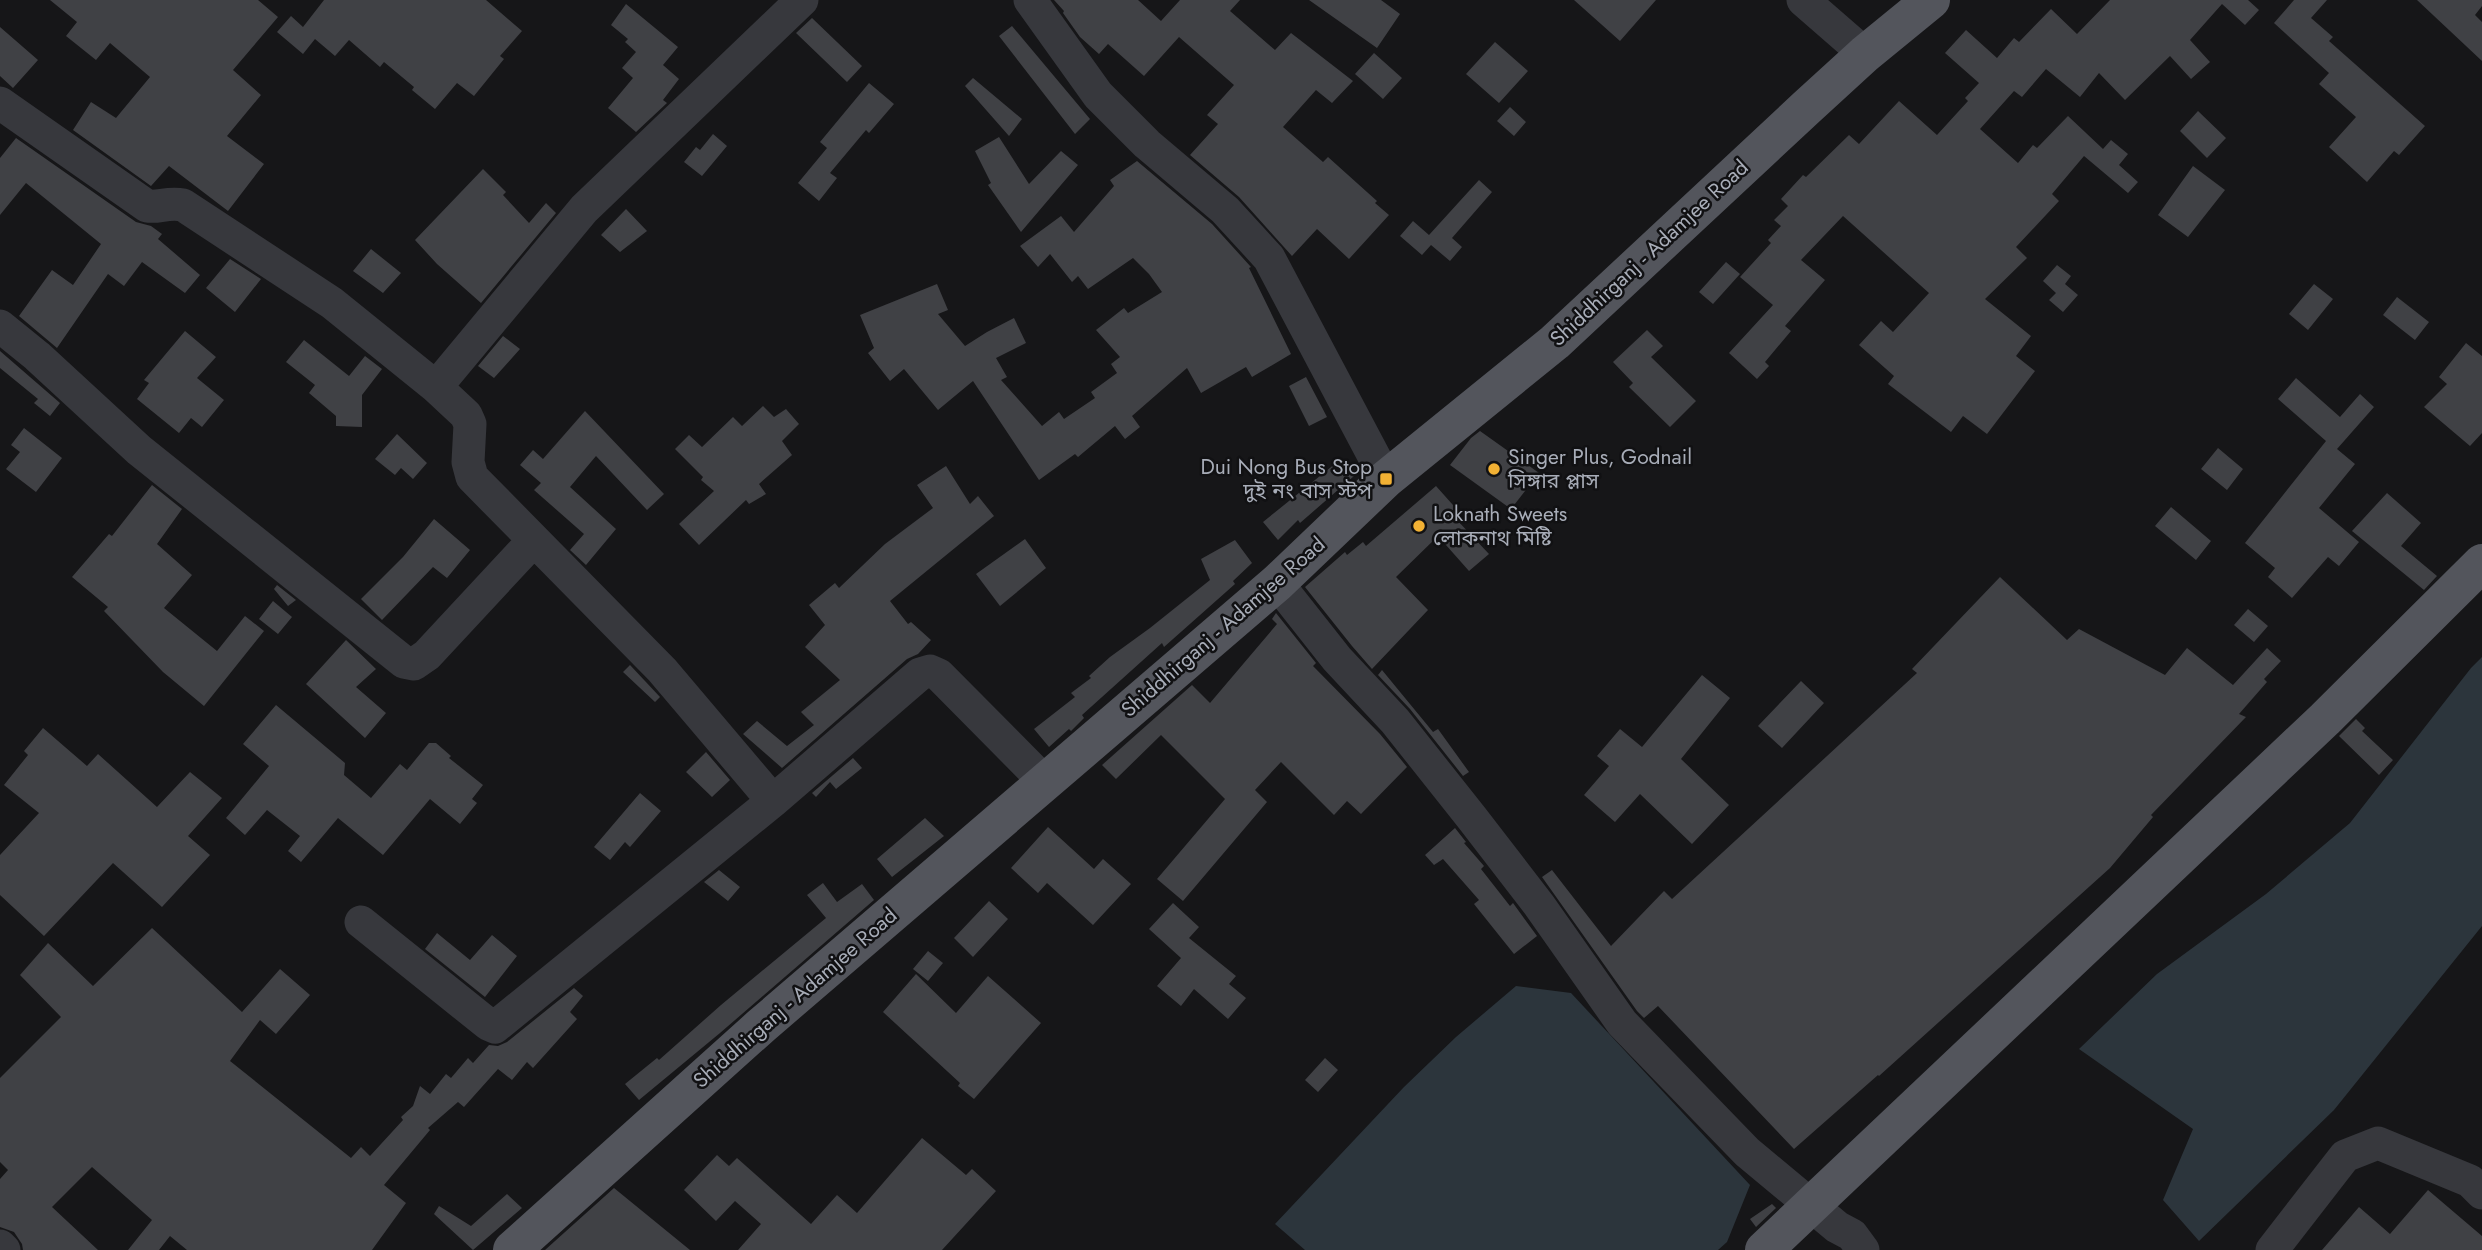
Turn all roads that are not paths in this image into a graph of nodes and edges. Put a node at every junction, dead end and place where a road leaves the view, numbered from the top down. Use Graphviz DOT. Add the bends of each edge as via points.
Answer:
graph roads {
  1 [pos="802,0"];
  2 [pos="1030,0"];
  3 [pos="1802,0"];
  4 [pos="1931,0"];
  5 [pos="1865,54"];
  6 [pos="0,103"];
  7 [pos="0,327"];
  8 [pos="436,387"];
  9 [pos="1386,479"];
  10 [pos="533,541"];
  11 [pos="2482,563"];
  12 [pos="1277,583"];
  13 [pos="1045,782"];
  14 [pos="774,801"];
  15 [pos="361,922"];
  16 [pos="2478,1181"];
  17 [pos="1810,1205"];
  18 [pos="0,1245"];
  19 [pos="4,1250"];
  20 [pos="512,1250"];
  21 [pos="1764,1250"];
  22 [pos="1863,1250"];
  23 [pos="2272,1250"];
  1 -- 8 [label="street" via="584,209"];
  2 -- 9 [label="street" via="1098,95 1225,210 1269,258"];
  3 -- 5 [label="street"];
  4 -- 5 [label="main road, Shiddhirganj - Adamjee Road"];
  5 -- 9 [label="main road, Shiddhirganj - Adamjee Road" via="1555,342"];
  6 -- 8 [label="street" via="147,206 170,202 194,212 332,303"];
  7 -- 10 [label="street" via="139,450 404,662 414,664 427,655"];
  8 -- 10 [label="street" via="470,424 472,477"];
  9 -- 12 [label="main road, Shiddhirganj - Adamjee Road"];
  10 -- 14 [label="street" via="662,670"];
  11 -- 17 [label="main road" via="2325,719"];
  12 -- 13 [label="main road, Shiddhirganj - Adamjee Road"];
  12 -- 17 [label="street" via="1464,807 1622,1023 1747,1152"];
  13 -- 14 [label="street" via="930,671 920,674"];
  13 -- 20 [label="main road, Shiddhirganj - Adamjee Road" via="761,1026"];
  14 -- 15 [label="street" via="495,1027"];
  16 -- 23 [label="street" via="2378,1143 2345,1156"];
  17 -- 21 [label="main road"];
  17 -- 22 [label="street" via="1852,1236"];
  18 -- 19 [label="street"];
}
